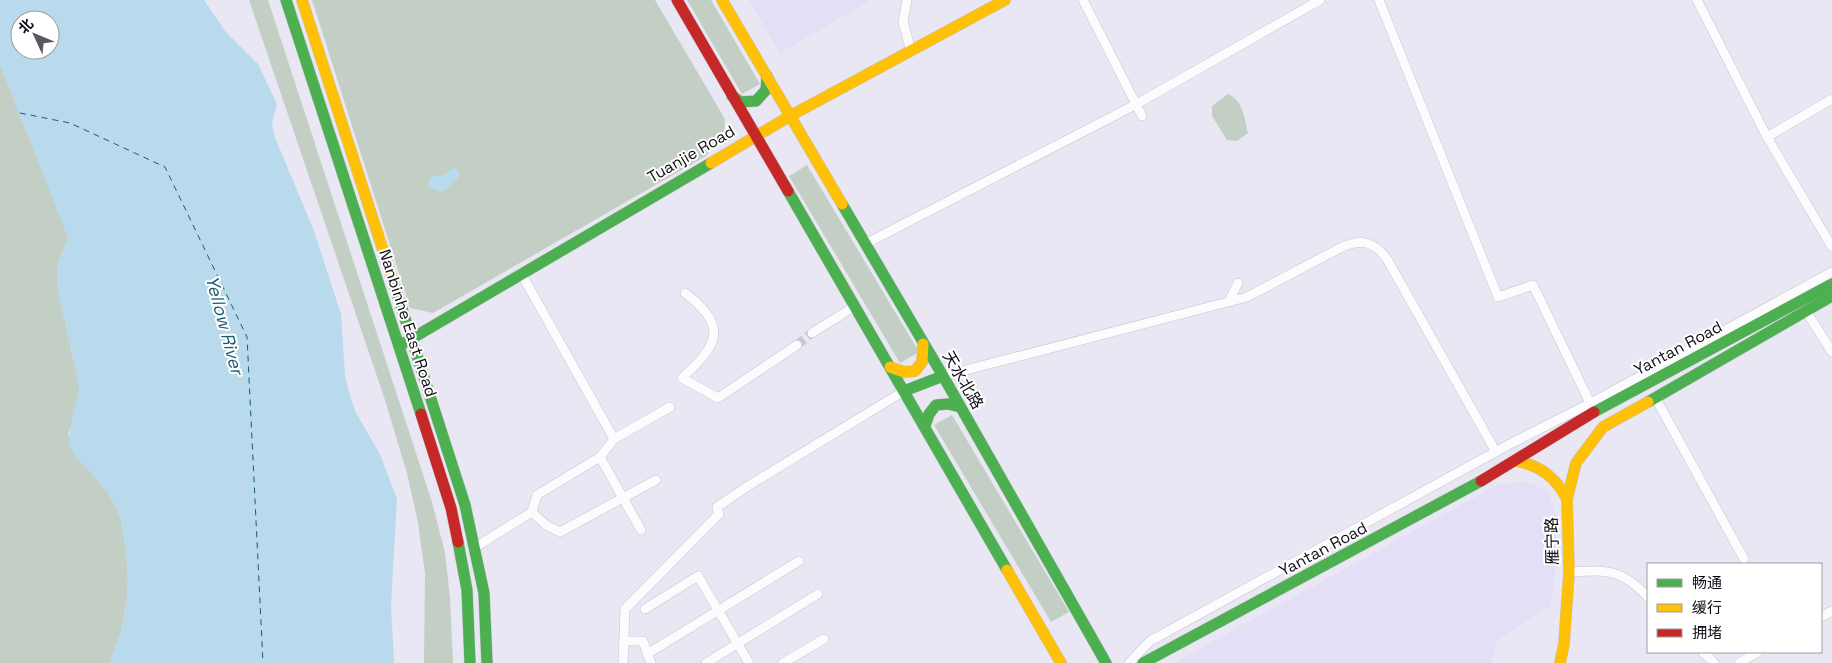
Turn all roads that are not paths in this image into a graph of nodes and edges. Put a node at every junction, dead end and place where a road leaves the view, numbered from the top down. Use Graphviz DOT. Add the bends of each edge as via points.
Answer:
graph roads {
  1 [pos="286,0"];
  2 [pos="302,0"];
  3 [pos="676,0"];
  4 [pos="722,0"];
  5 [pos="906,0"];
  6 [pos="1005,0"];
  7 [pos="1083,0"];
  8 [pos="1320,0"];
  9 [pos="1379,0"];
  10 [pos="1697,0"];
  11 [pos="911,51"];
  12 [pos="767,76"];
  13 [pos="732,96"];
  14 [pos="1832,99"];
  15 [pos="1135,105"];
  16 [pos="790,116"];
  17 [pos="1142,116"];
  18 [pos="755,136"];
  19 [pos="1767,136"];
  20 [pos="865,244"];
  21 [pos="1832,247"];
  22 [pos="1832,272"];
  23 [pos="521,273"];
  24 [pos="1238,283"];
  25 [pos="1832,284"];
  26 [pos="685,293"];
  27 [pos="1832,296"];
  28 [pos="1229,301"];
  29 [pos="855,306"];
  30 [pos="1806,311"];
  31 [pos="812,333"];
  32 [pos="412,337"];
  33 [pos="923,344"];
  34 [pos="797,345"];
  35 [pos="399,346"];
  36 [pos="1832,352"];
  37 [pos="890,366"];
  38 [pos="942,376"];
  39 [pos="904,392"];
  40 [pos="1655,397"];
  41 [pos="960,407"];
  42 [pos="670,408"];
  43 [pos="1593,408"];
  44 [pos="925,426"];
  45 [pos="1603,427"];
  46 [pos="614,439"];
  47 [pos="1496,452"];
  48 [pos="600,457"];
  49 [pos="1517,461"];
  50 [pos="656,480"];
  51 [pos="623,498"];
  52 [pos="1567,499"];
  53 [pos="532,512"];
  54 [pos="641,530"];
  55 [pos="474,548"];
  56 [pos="1744,559"];
  57 [pos="798,560"];
  58 [pos="1569,572"];
  59 [pos="818,594"];
  60 [pos="1647,596"];
  61 [pos="645,609"];
  62 [pos="718,610"];
  63 [pos="824,639"];
  64 [pos="624,641"];
  65 [pos="738,644"];
  66 [pos="1703,653"];
  67 [pos="1756,653"];
  68 [pos="649,658"];
  69 [pos="470,663"];
  70 [pos="487,663"];
  71 [pos="623,663"];
  72 [pos="706,663"];
  73 [pos="749,663"];
  74 [pos="784,663"];
  75 [pos="1061,663"];
  76 [pos="1106,663"];
  77 [pos="1129,663"];
  78 [pos="1143,663"];
  79 [pos="1560,663"];
  80 [pos="1714,663"];
  81 [pos="1738,663"];
  1 -- 35 [label="main road, Nanbinhe East Road"];
  2 -- 32 [label="main road, Nanbinhe East Road"];
  3 -- 13 [label="main road"];
  4 -- 12 [label="main road, 天水北路"];
  5 -- 11 [label="street" via="903,22"];
  6 -- 11 [label="main road, Tuanjie Road"];
  7 -- 15 [label="street"];
  8 -- 15 [label="street"];
  9 -- 43 [label="street" via="1498,298 1534,285"];
  10 -- 19 [label="street"];
  11 -- 16 [label="main road, Tuanjie Road"];
  12 -- 13 [label="main road" via="766,90 756,101 741,102"];
  12 -- 16 [label="main road, 天水北路"];
  13 -- 18 [label="main road"];
  14 -- 19 [label="street"];
  15 -- 17 [label="street"];
  15 -- 20 [label="street"];
  16 -- 18 [label="main road, Tuanjie Road"];
  16 -- 20 [label="main road, 天水北路"];
  18 -- 23 [label="main road, Tuanjie Road"];
  18 -- 29 [label="main road"];
  19 -- 21 [label="street"];
  20 -- 33 [label="main road, 天水北路"];
  22 -- 43 [label="street"];
  23 -- 32 [label="main road, Tuanjie Road"];
  23 -- 46 [label="street"];
  24 -- 28 [label="street"];
  25 -- 43 [label="main road, Yantan Road"];
  26 -- 34 [label="street" via="706,311 714,325 713,342 706,356 682,378 718,398"];
  27 -- 30 [label="main road, Yantan Road"];
  28 -- 38 [label="street"];
  28 -- 47 [label="street" via="1247,297 1352,243 1371,243 1388,258"];
  29 -- 31 [label="street"];
  29 -- 37 [label="main road"];
  30 -- 36 [label="street"];
  30 -- 40 [label="main road, Yantan Road"];
  32 -- 35 [label="main road, Tuanjie Road"];
  32 -- 55 [label="main road, Nanbinhe East Road" via="465,505"];
  33 -- 37 [label="main road" via="922,362 915,371 904,372"];
  33 -- 38 [label="main road, 天水北路"];
  35 -- 69 [label="main road, Nanbinhe East Road" via="450,508 467,590"];
  37 -- 39 [label="main road"];
  38 -- 39 [label="main road"];
  38 -- 41 [label="main road, 天水北路"];
  39 -- 44 [label="main road"];
  39 -- 64 [label="street" via="717,507 719,514 625,609"];
  40 -- 45 [label="main road, Yantan Road"];
  40 -- 56 [label="street"];
  41 -- 44 [label="main road" via="936,406"];
  41 -- 76 [label="main road, 天水北路"];
  42 -- 46 [label="street"];
  43 -- 47 [label="street"];
  43 -- 49 [label="main road, Yantan Road"];
  44 -- 75 [label="main road"];
  45 -- 52 [label="main road, 雁宁路" via="1576,463"];
  46 -- 48 [label="street"];
  47 -- 77 [label="street" via="1150,641"];
  48 -- 51 [label="street"];
  48 -- 53 [label="street" via="537,495"];
  49 -- 52 [label="main road" via="1548,473"];
  49 -- 78 [label="main road, Yantan Road"];
  50 -- 51 [label="street"];
  51 -- 53 [label="street" via="560,532"];
  51 -- 54 [label="street"];
  52 -- 58 [label="main road, 雁宁路"];
  53 -- 55 [label="street"];
  55 -- 70 [label="main road, Nanbinhe East Road" via="484,593"];
  57 -- 62 [label="street"];
  58 -- 60 [label="street" via="1608,570 1632,580"];
  58 -- 79 [label="main road, 雁宁路"];
  59 -- 65 [label="street"];
  61 -- 62 [label="street" via="698,576"];
  62 -- 65 [label="street"];
  62 -- 68 [label="street"];
  63 -- 74 [label="street"];
  64 -- 68 [label="street" via="642,640"];
  64 -- 71 [label="street"];
  65 -- 72 [label="street"];
  65 -- 73 [label="street"];
  66 -- 80 [label="street"];
  67 -- 81 [label="street"];
}
